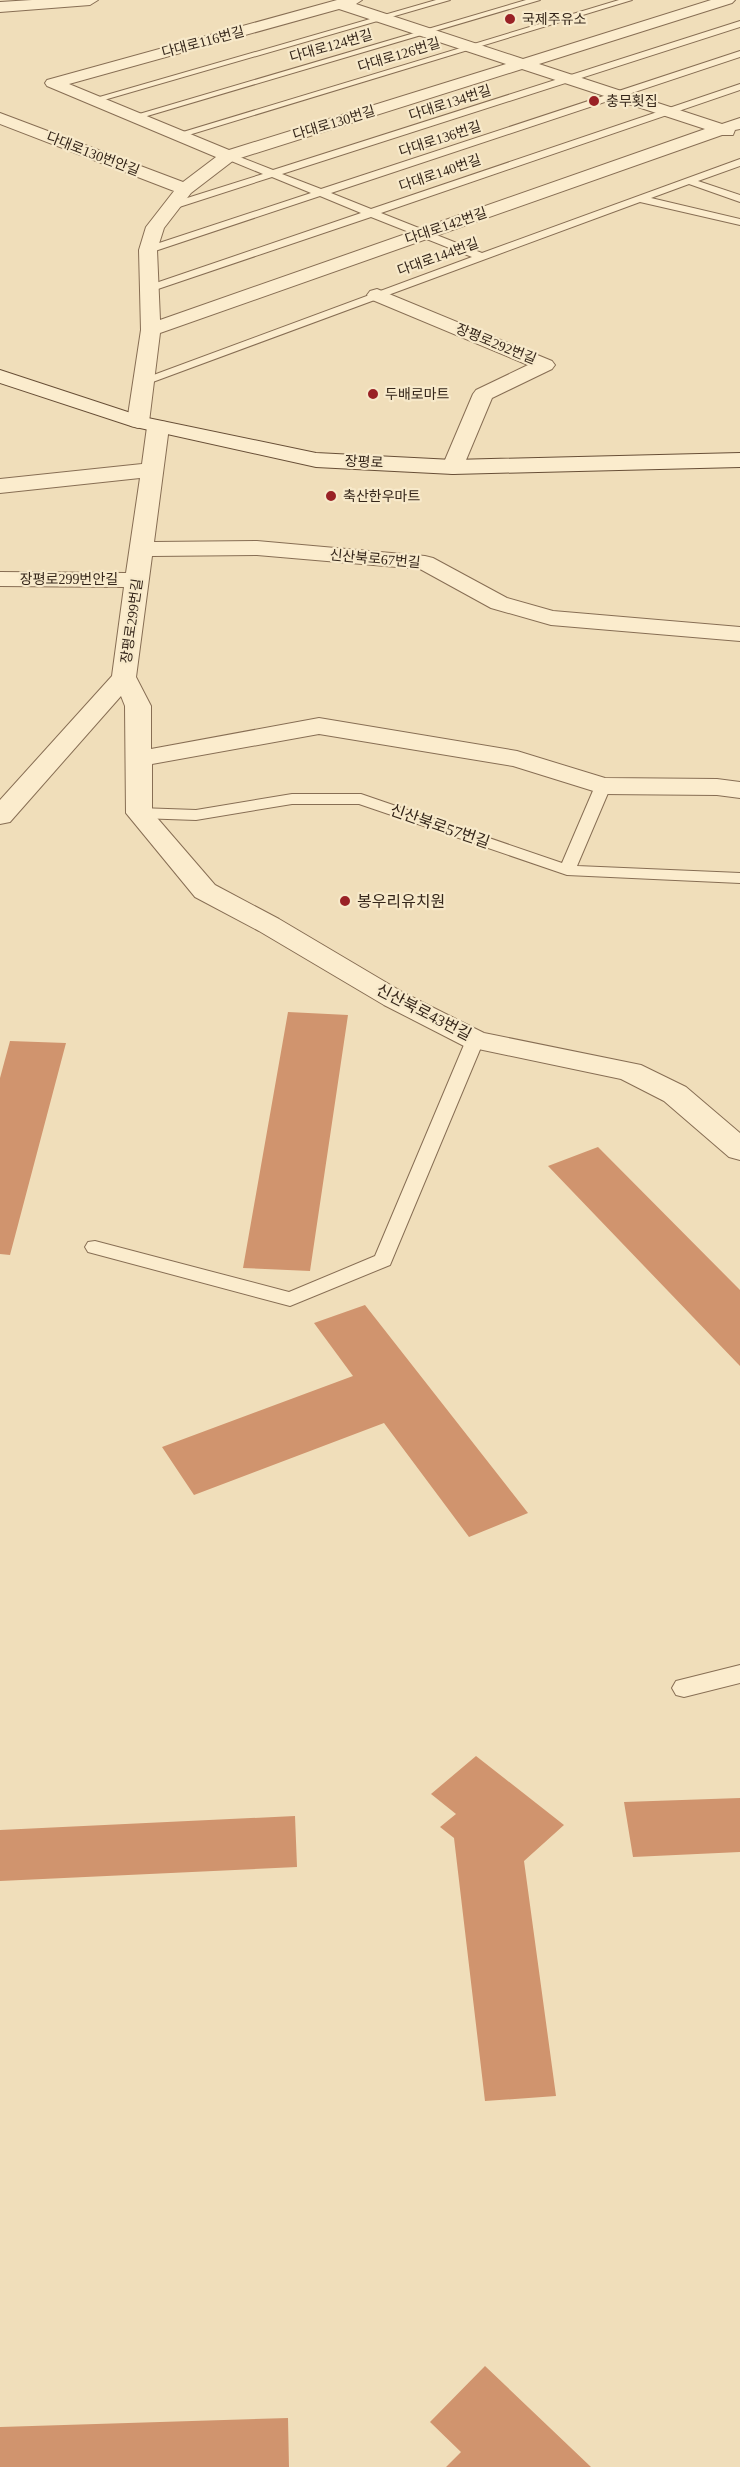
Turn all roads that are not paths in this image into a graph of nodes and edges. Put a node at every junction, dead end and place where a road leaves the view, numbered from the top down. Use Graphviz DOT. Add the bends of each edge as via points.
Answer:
graph roads {
  1 [pos="90,0"];
  2 [pos="446,0"];
  3 [pos="536,0"];
  4 [pos="628,0"];
  5 [pos="727,0"];
  6 [pos="347,2"];
  7 [pos="0,7"];
  8 [pos="383,18"];
  9 [pos="740,24"];
  10 [pos="426,32"];
  11 [pos="471,47"];
  12 [pos="740,54"];
  13 [pos="523,64"];
  14 [pos="568,79"];
  15 [pos="740,87"];
  16 [pos="616,95"];
  17 [pos="94,100"];
  18 [pos="667,112"];
  19 [pos="134,117"];
  20 [pos="0,118"];
  21 [pos="740,123"];
  22 [pos="721,130"];
  23 [pos="177,135"];
  24 [pos="740,136"];
  25 [pos="228,156"];
  26 [pos="738,164"];
  27 [pos="272,174"];
  28 [pos="689,181"];
  29 [pos="185,189"];
  30 [pos="321,193"];
  31 [pos="640,199"];
  32 [pos="740,199"];
  33 [pos="169,207"];
  34 [pos="371,213"];
  35 [pos="740,222"];
  36 [pos="424,234"];
  37 [pos="148,250"];
  38 [pos="482,257"];
  39 [pos="151,288"];
  40 [pos="377,295"];
  41 [pos="151,330"];
  42 [pos="0,376"];
  43 [pos="146,380"];
  44 [pos="148,424"];
  45 [pos="740,460"];
  46 [pos="453,466"];
  47 [pos="152,470"];
  48 [pos="0,486"];
  49 [pos="141,549"];
  50 [pos="0,579"];
  51 [pos="137,580"];
  52 [pos="740,634"];
  53 [pos="124,676"];
  54 [pos="138,759"];
  55 [pos="603,786"];
  56 [pos="740,790"];
  57 [pos="139,813"];
  58 [pos="0,816"];
  59 [pos="567,870"];
  60 [pos="740,878"];
  61 [pos="475,1040"];
  62 [pos="740,1150"];
  63 [pos="95,1246"];
  64 [pos="740,1674"];
  65 [pos="684,1688"];
  1 -- 7 [label="street"];
  2 -- 8 [label="lane"];
  3 -- 10 [label="lane, 다대로124번길"];
  4 -- 11 [label="lane, 다대로126번길"];
  5 -- 13 [label="street, 다대로130번길"];
  6 -- 8 [label="street"];
  6 -- 17 [label="street, 다대로116번길" via="53,83"];
  8 -- 10 [label="street"];
  8 -- 17 [label="lane"];
  9 -- 14 [label="lane, 다대로134번길"];
  10 -- 11 [label="street"];
  10 -- 19 [label="lane, 다대로124번길"];
  11 -- 13 [label="street"];
  11 -- 23 [label="lane, 다대로126번길"];
  12 -- 16 [label="lane, 다대로136번길"];
  13 -- 14 [label="street"];
  13 -- 25 [label="street, 다대로130번길"];
  14 -- 16 [label="street"];
  14 -- 27 [label="lane, 다대로134번길"];
  15 -- 18 [label="lane, 다대로140번길"];
  16 -- 18 [label="street"];
  16 -- 30 [label="lane, 다대로136번길"];
  17 -- 19 [label="street"];
  18 -- 22 [label="street"];
  18 -- 34 [label="lane, 다대로140번길"];
  19 -- 23 [label="street"];
  20 -- 29 [label="street, 다대로130번안길"];
  21 -- 22 [label="street, 다대로142번길"];
  22 -- 24 [label="street"];
  22 -- 36 [label="street, 다대로142번길"];
  23 -- 25 [label="street"];
  25 -- 27 [label="lane"];
  25 -- 29 [label="street, 다대로130번길"];
  26 -- 28 [label="lane, 다대로144번길"];
  27 -- 30 [label="lane"];
  27 -- 33 [label="lane, 다대로134번길"];
  28 -- 31 [label="lane, 다대로144번길"];
  28 -- 32 [label="lane"];
  29 -- 33 [label="street, 다대로130번길"];
  30 -- 34 [label="lane"];
  30 -- 37 [label="lane, 다대로136번길"];
  31 -- 35 [label="lane"];
  31 -- 38 [label="lane, 다대로144번길"];
  33 -- 37 [label="street, 다대로130번길" via="155,227"];
  34 -- 36 [label="lane"];
  34 -- 39 [label="lane, 다대로140번길"];
  36 -- 38 [label="lane"];
  36 -- 41 [label="street, 다대로142번길"];
  37 -- 39 [label="street, 다대로130번길"];
  38 -- 40 [label="lane, 다대로144번길"];
  39 -- 41 [label="street, 다대로130번길"];
  40 -- 43 [label="lane, 다대로144번길"];
  40 -- 46 [label="street, 장평로292번길" via="545,365 483,394"];
  41 -- 43 [label="street, 다대로130번길"];
  42 -- 44 [label="street, 장평로"];
  43 -- 44 [label="street, 다대로130번길"];
  44 -- 46 [label="street, 장평로" via="316,460"];
  44 -- 47 [label="street, 장평로299번길"];
  45 -- 46 [label="street, 장평로"];
  47 -- 48 [label="street"];
  47 -- 49 [label="street, 장평로299번길"];
  49 -- 51 [label="street, 장평로299번길"];
  49 -- 52 [label="street, 신산북로67번길" via="257,549 425,563 499,603 551,618"];
  50 -- 51 [label="street, 장평로299번안길"];
  51 -- 53 [label="street, 장평로299번길"];
  53 -- 54 [label="street, 장평로299번길" via="138,706"];
  53 -- 58 [label="street"];
  54 -- 55 [label="street" via="319,726 517,759"];
  54 -- 57 [label="street, 장평로299번길"];
  55 -- 56 [label="street"];
  55 -- 59 [label="lane"];
  57 -- 59 [label="lane, 신산북로57번길" via="196,816 292,799 361,799"];
  57 -- 61 [label="street, 신산북로43번길" via="205,891 394,999"];
  59 -- 60 [label="lane, 신산북로57번길"];
  61 -- 62 [label="street, 신산북로43번길" via="630,1072 675,1094"];
  61 -- 63 [label="lane" via="383,1260 290,1299"];
  64 -- 65 [label="lane"];
}
